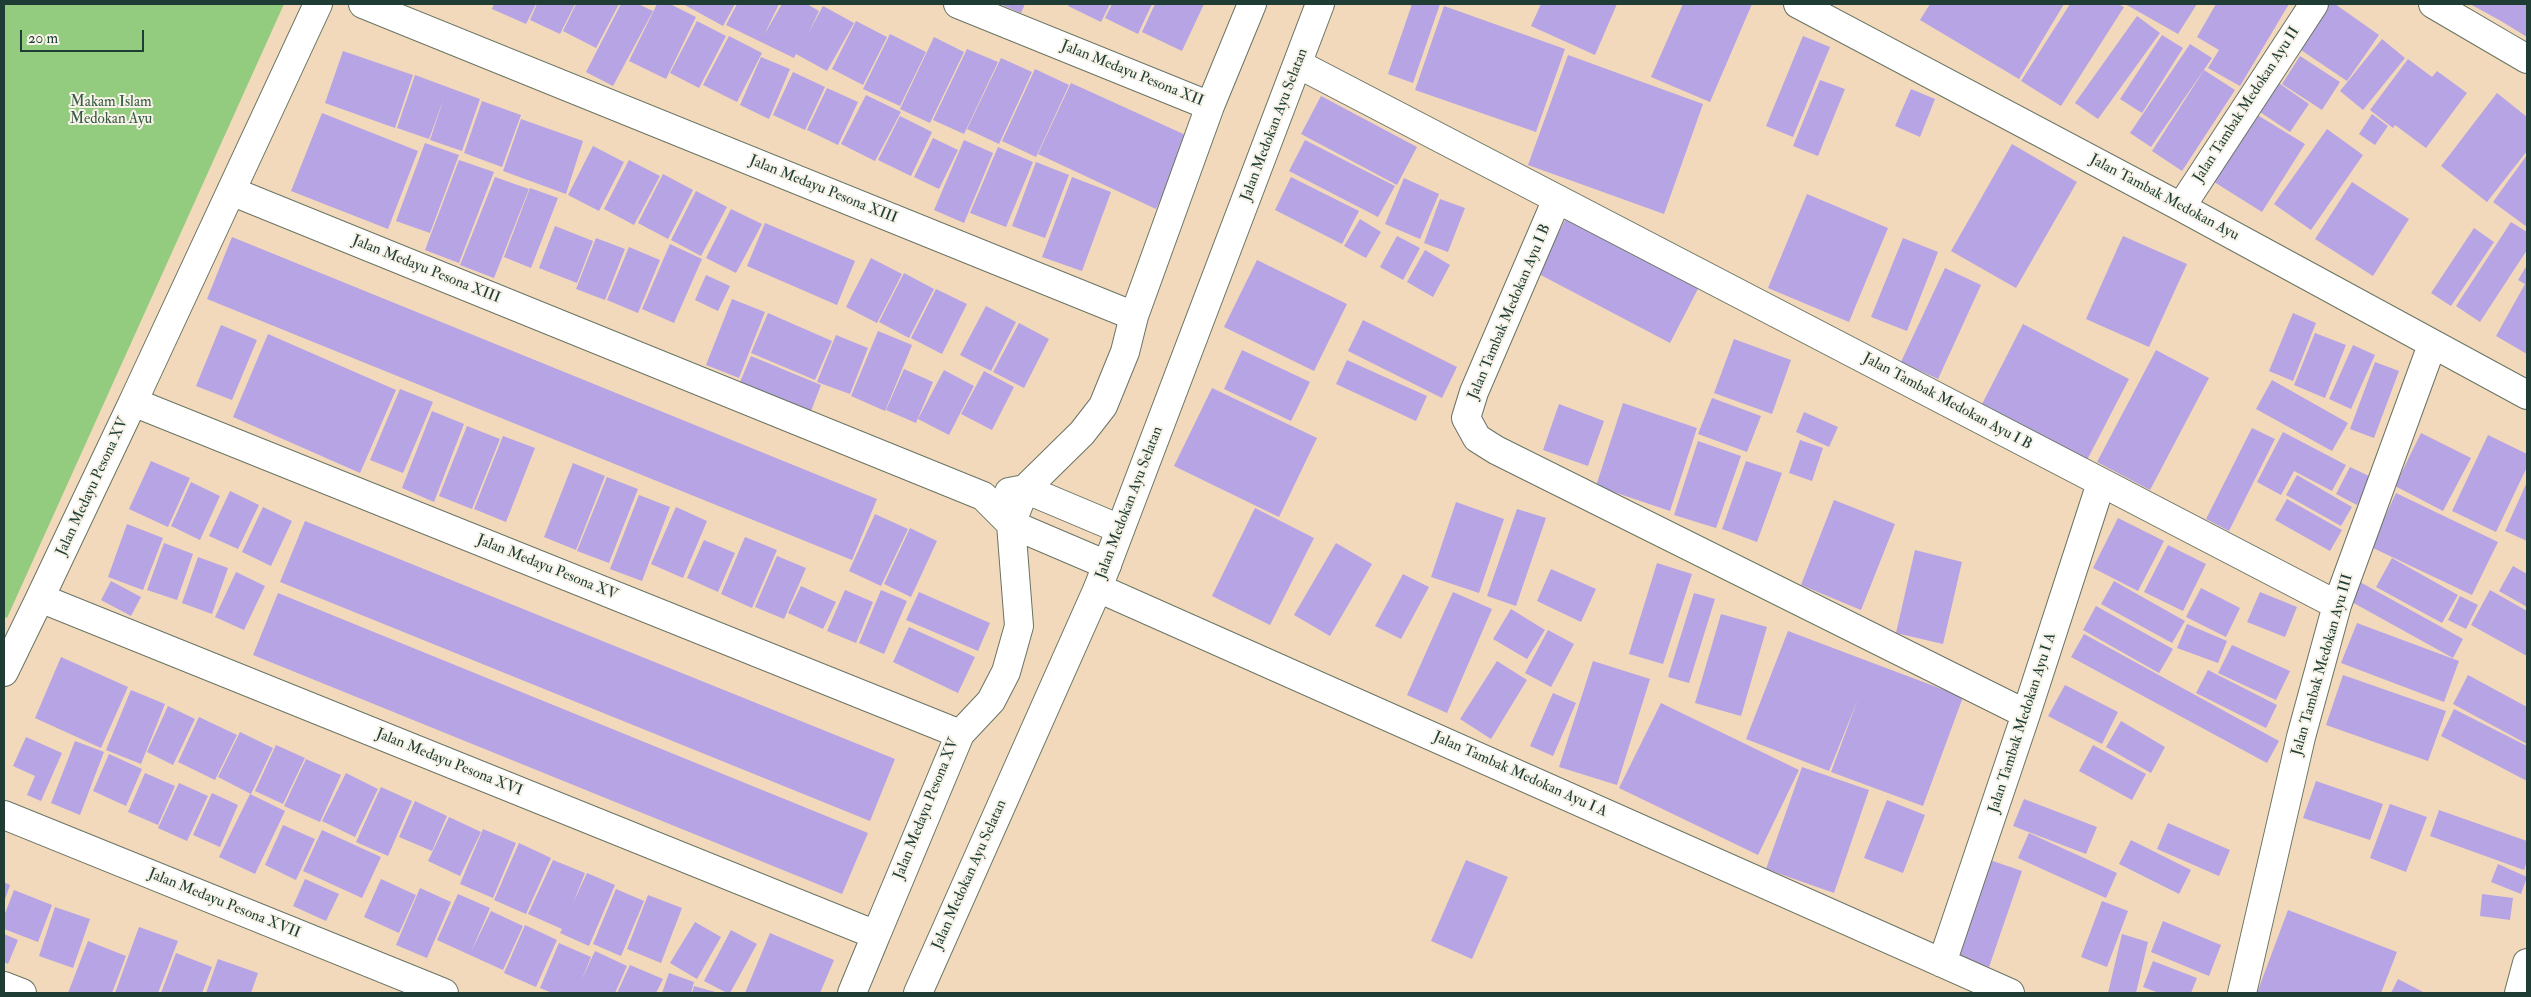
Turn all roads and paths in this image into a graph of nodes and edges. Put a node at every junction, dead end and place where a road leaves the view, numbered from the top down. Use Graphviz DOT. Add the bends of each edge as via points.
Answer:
graph roads {
  1 [pos="318,4"];
  2 [pos="363,4"];
  3 [pos="958,4"];
  4 [pos="1252,4"];
  5 [pos="1320,4"];
  6 [pos="1798,4"];
  7 [pos="2314,4"];
  8 [pos="2433,4"];
  9 [pos="2527,59"];
  10 [pos="1298,64"];
  11 [pos="1210,106"];
  12 [pos="231,191"];
  13 [pos="1558,199"];
  14 [pos="2181,207"];
  15 [pos="1134,316"];
  16 [pos="2432,345"];
  17 [pos="2527,395"];
  18 [pos="133,402"];
  19 [pos="2101,483"];
  20 [pos="1025,490"];
  21 [pos="983,496"];
  22 [pos="1010,524"];
  23 [pos="1120,529"];
  24 [pos="1102,577"];
  25 [pos="40,598"];
  26 [pos="2336,605"];
  27 [pos="6,662"];
  28 [pos="2026,714"];
  29 [pos="960,734"];
  30 [pos="4,815"];
  31 [pos="876,935"];
  32 [pos="1942,963"];
  33 [pos="2527,963"];
  34 [pos="1968,984"];
  35 [pos="4,986"];
  36 [pos="22,993"];
  37 [pos="444,993"];
  38 [pos="852,993"];
  39 [pos="918,993"];
  40 [pos="2010,993"];
  41 [pos="2242,993"];
  42 [pos="2519,993"];
  1 -- 12 [label="street"];
  2 -- 15 [label="street, Jalan Medayu Pesona XIII"];
  3 -- 11 [label="street, Jalan Medayu Pesona XII"];
  4 -- 11 [label="street"];
  5 -- 10 [label="street, Jalan Medokan Ayu Selatan"];
  6 -- 14 [label="street, Jalan Tambak Medokan Ayu"];
  7 -- 14 [label="street, Jalan Tambak Medokan Ayu II"];
  8 -- 9 [label="street"];
  10 -- 13 [label="street, Jalan Tambak Medokan Ayu I B"];
  10 -- 23 [label="street, Jalan Medokan Ayu Selatan"];
  11 -- 15 [label="street, Jalan Medayu Pesona XII"];
  12 -- 18 [label="street"];
  12 -- 21 [label="street, Jalan Medayu Pesona XIII"];
  13 -- 19 [label="street, Jalan Tambak Medokan Ayu I B"];
  13 -- 28 [label="street, Jalan Tambak Medokan Ayu I B" via="1474,392 1466,418 1477,438"];
  14 -- 16 [label="street, Jalan Tambak Medokan Ayu"];
  15 -- 20 [label="street" via="1125,352 1103,406 1082,433"];
  16 -- 17 [label="street, Jalan Tambak Medokan Ayu"];
  16 -- 26 [label="street, Jalan Tambak Medokan Ayu III"];
  18 -- 25 [label="street, Jalan Medayu Pesona XV"];
  18 -- 29 [label="street, Jalan Medayu Pesona XV"];
  19 -- 26 [label="street, Jalan Tambak Medokan Ayu I B"];
  19 -- 28 [label="street, Jalan Tambak Medokan Ayu I A"];
  20 -- 21 [label="street"];
  20 -- 22 [label="street"];
  20 -- 23 [label="street"];
  21 -- 22 [label="street, Jalan Medayu Pesona XIII"];
  22 -- 24 [label="street, Jalan Medayu Pesona XIII"];
  22 -- 29 [label="street" via="1019,626 1006,672 991,701"];
  23 -- 24 [label="street, Jalan Medokan Ayu Selatan"];
  24 -- 32 [label="street, Jalan Tambak Medokan Ayu I A"];
  24 -- 39 [label="street, Jalan Medokan Ayu Selatan"];
  25 -- 27 [label="street"];
  25 -- 31 [label="street, Jalan Medayu Pesona XVI"];
  26 -- 41 [label="street, Jalan Tambak Medokan Ayu III"];
  28 -- 32 [label="street, Jalan Tambak Medokan Ayu I A"];
  29 -- 31 [label="street, Jalan Medayu Pesona XV"];
  30 -- 37 [label="street, Jalan Medayu Pesona XVII"];
  31 -- 38 [label="street"];
  32 -- 34 [label="street, Jalan Tambak Medokan Ayu I A"];
  33 -- 42 [label="street"];
  34 -- 40 [label="street, Jalan Tambak Medokan Ayu I A"];
  35 -- 36 [label="street"];
}
